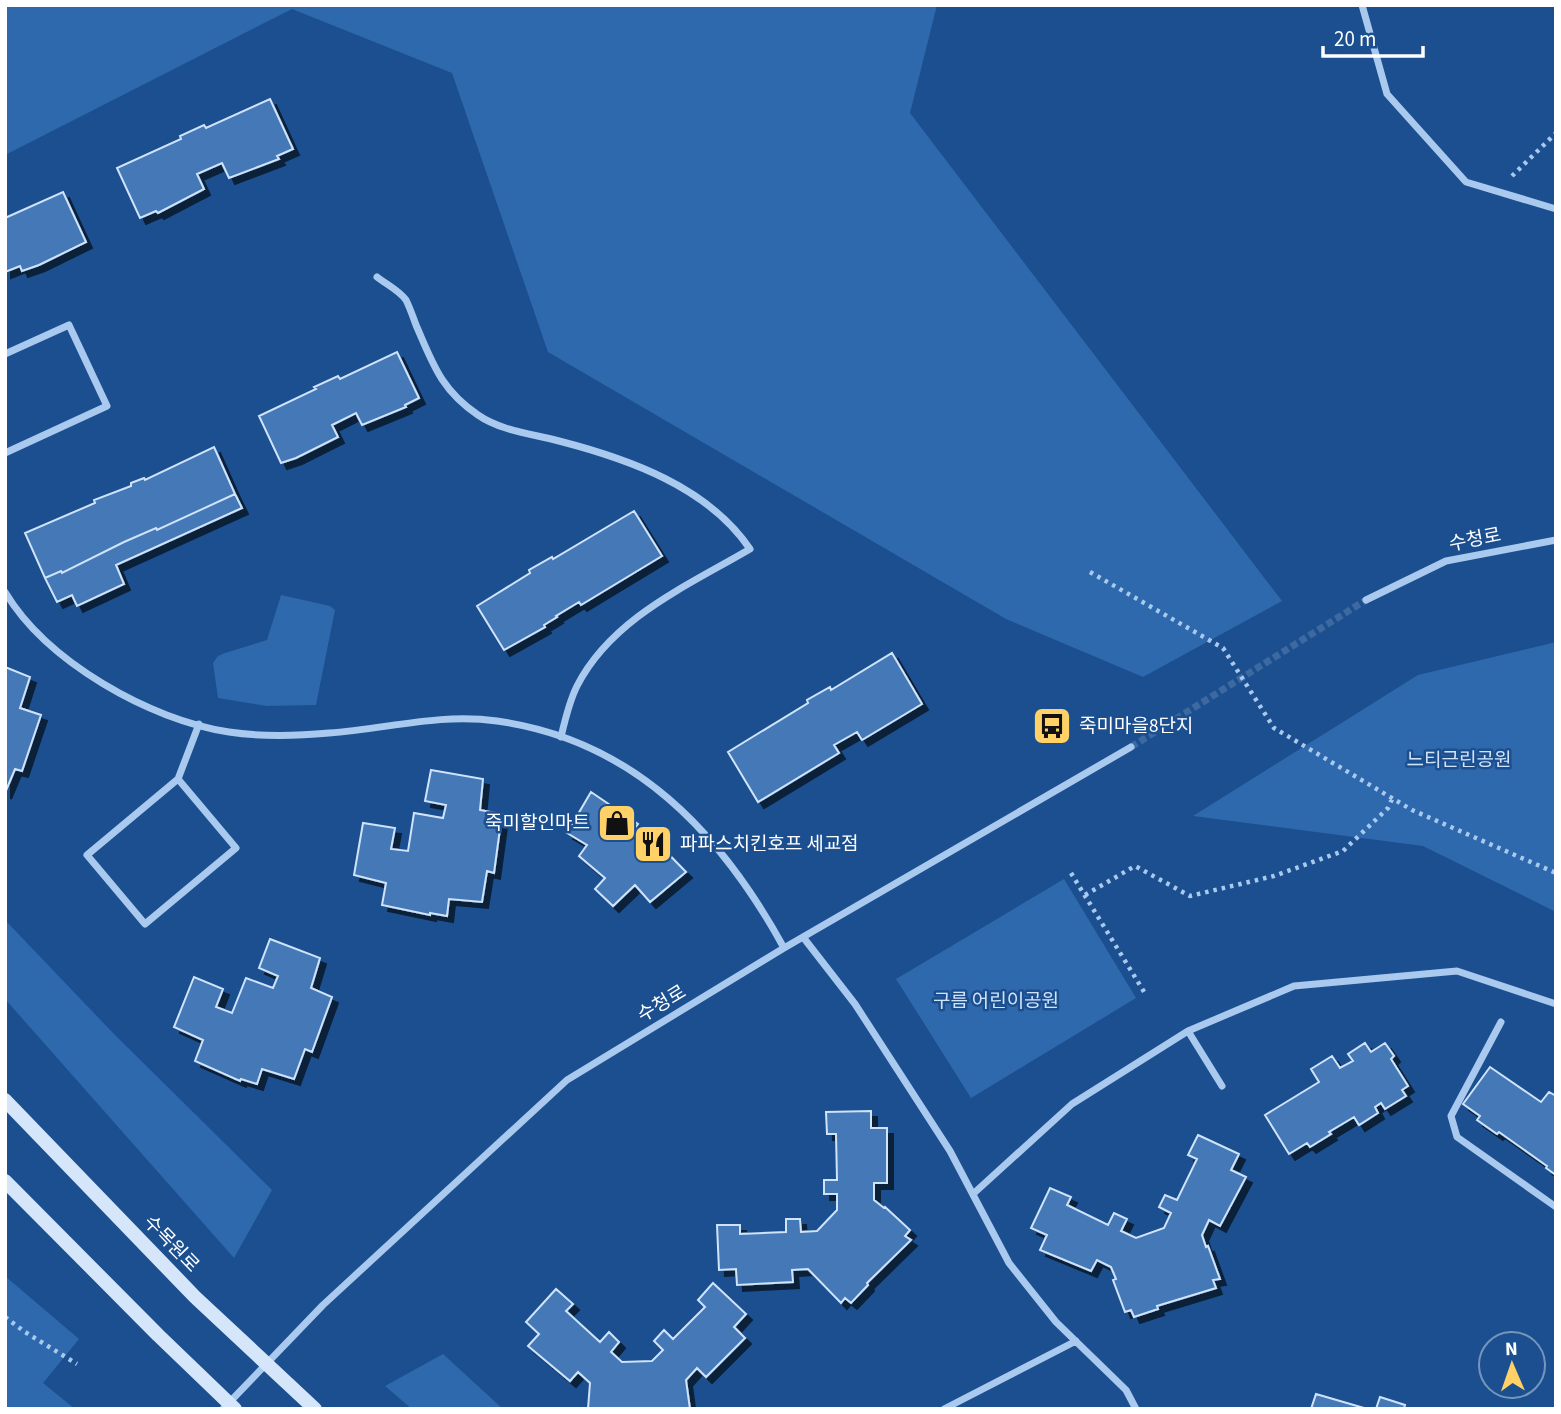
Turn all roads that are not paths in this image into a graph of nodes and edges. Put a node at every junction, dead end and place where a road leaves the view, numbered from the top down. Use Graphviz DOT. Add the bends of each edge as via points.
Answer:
graph roads {
  1 [pos="1362,5"];
  2 [pos="1556,209"];
  3 [pos="377,277"];
  4 [pos="5,354"];
  5 [pos="5,453"];
  6 [pos="1556,540"];
  7 [pos="5,592"];
  8 [pos="1366,600"];
  9 [pos="199,724"];
  10 [pos="561,737"];
  11 [pos="1131,747"];
  12 [pos="178,779"];
  13 [pos="803,937"];
  14 [pos="783,948"];
  15 [pos="1556,1004"];
  16 [pos="1501,1022"];
  17 [pos="1188,1031"];
  18 [pos="1222,1086"];
  19 [pos="5,1100"];
  20 [pos="5,1181"];
  21 [pos="973,1194"];
  22 [pos="1556,1207"];
  23 [pos="1076,1341"];
  24 [pos="267,1364"];
  25 [pos="229,1407"];
  26 [pos="315,1409"];
  27 [pos="944,1409"];
  28 [pos="1136,1409"];
  1 -- 2 [label="street" via="1387,94 1466,182"];
  3 -- 10 [label="street" via="405,298 439,377 481,417 605,453 676,484 711,507 750,549 611,638 577,686"];
  4 -- 5 [label="street" via="69,325 107,406"];
  6 -- 8 [label="street, 수청로" via="1446,561"];
  7 -- 9 [label="street" via="34,628 81,670 164,715"];
  9 -- 10 [label="street" via="228,732 286,736 440,718 497,721"];
  9 -- 12 [label="street"];
  10 -- 14 [label="street" via="631,770 688,816 745,883"];
  11 -- 13 [label="street, 수청로"];
  12 -- 12 [label="street" via="236,848 145,924 87,855"];
  13 -- 14 [label="street, 수청로"];
  13 -- 21 [label="street" via="855,1004"];
  14 -- 24 [label="street, 수청로" via="567,1080 323,1305"];
  15 -- 17 [label="street" via="1457,971 1294,986"];
  16 -- 22 [label="street" via="1451,1116 1457,1137"];
  17 -- 18 [label="street"];
  17 -- 21 [label="street" via="1072,1104"];
  19 -- 24 [label="street, 수목원로" via="195,1297"];
  20 -- 25 [label="street"];
  21 -- 23 [label="street" via="1009,1262"];
  23 -- 27 [label="street"];
  23 -- 28 [label="street" via="1126,1390"];
  24 -- 25 [label="street, 수청로"];
  24 -- 26 [label="street, 수목원로"];
}
